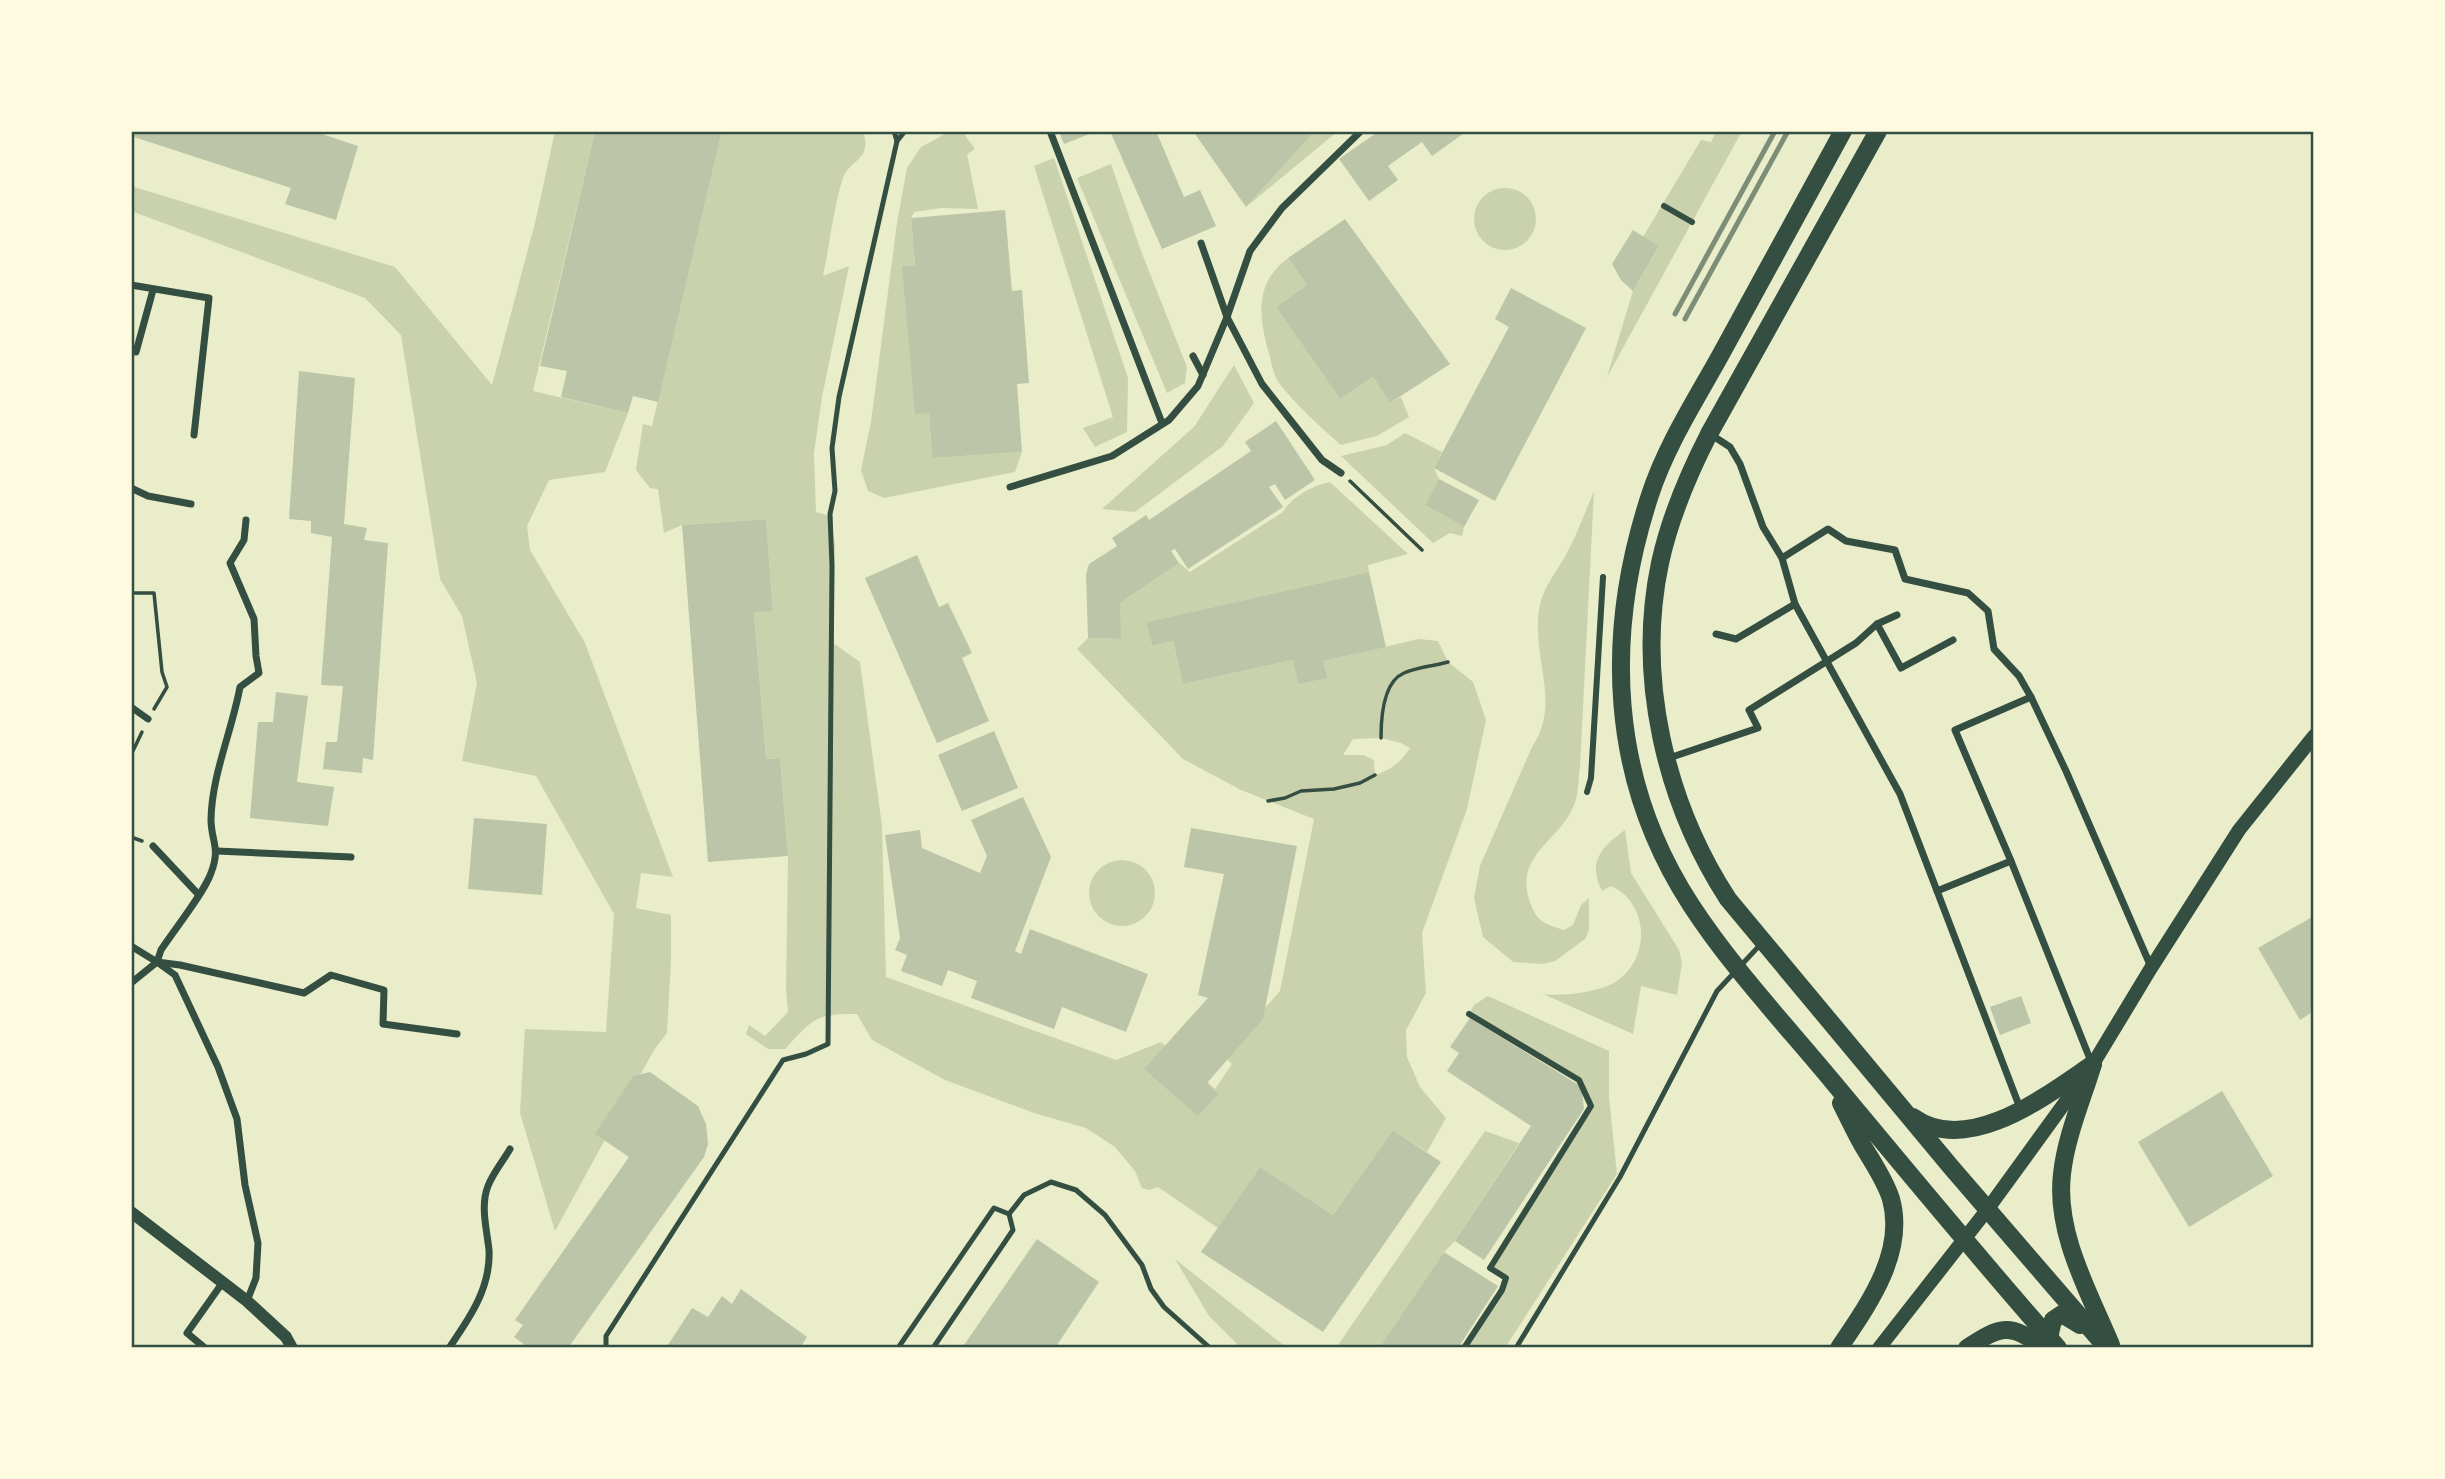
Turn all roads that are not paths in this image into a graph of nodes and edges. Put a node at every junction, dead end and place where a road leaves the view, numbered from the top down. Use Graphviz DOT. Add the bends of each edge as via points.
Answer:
graph roads {
  1 [pos="894,131"];
  2 [pos="905,131"];
  3 [pos="1050,131"];
  4 [pos="1361,131"];
  5 [pos="1843,131"];
  6 [pos="1878,131"];
  7 [pos="897,141"];
  8 [pos="1664,206"];
  9 [pos="1692,222"];
  10 [pos="1201,243"];
  11 [pos="131,285"];
  12 [pos="153,290"];
  13 [pos="1227,317"];
  14 [pos="136,352"];
  15 [pos="1193,356"];
  16 [pos="1203,375"];
  17 [pos="1162,424"];
  18 [pos="1709,434"];
  19 [pos="194,435"];
  20 [pos="1341,473"];
  21 [pos="1010,487"];
  22 [pos="131,488"];
  23 [pos="191,504"];
  24 [pos="246,520"];
  25 [pos="1782,558"];
  26 [pos="1603,577"];
  27 [pos="1795,604"];
  28 [pos="1897,615"];
  29 [pos="1877,624"];
  30 [pos="1716,634"];
  31 [pos="1953,640"];
  32 [pos="1826,662"];
  33 [pos="2031,697"];
  34 [pos="131,708"];
  35 [pos="148,719"];
  36 [pos="2314,736"];
  37 [pos="1665,759"];
  38 [pos="1587,792"];
  39 [pos="153,846"];
  40 [pos="217,851"];
  41 [pos="351,857"];
  42 [pos="2011,861"];
  43 [pos="1937,891"];
  44 [pos="198,894"];
  45 [pos="1763,942"];
  46 [pos="131,946"];
  47 [pos="157,962"];
  48 [pos="1738,967"];
  49 [pos="2151,968"];
  50 [pos="131,983"];
  51 [pos="1469,1014"];
  52 [pos="457,1034"];
  53 [pos="2093,1064"];
  54 [pos="1825,1072"];
  55 [pos="1902,1109"];
  56 [pos="2021,1110"];
  57 [pos="510,1149"];
  58 [pos="1987,1210"];
  59 [pos="131,1212"];
  60 [pos="1009,1214"];
  61 [pos="1965,1240"];
  62 [pos="223,1282"];
  63 [pos="247,1301"];
  64 [pos="2105,1343"];
  65 [pos="2050,1344"];
  66 [pos="205,1348"];
  67 [pos="292,1348"];
  68 [pos="449,1348"];
  69 [pos="606,1348"];
  70 [pos="898,1348"];
  71 [pos="933,1348"];
  72 [pos="1210,1348"];
  73 [pos="1464,1348"];
  74 [pos="1516,1348"];
  75 [pos="1839,1348"];
  76 [pos="1879,1348"];
  77 [pos="1967,1348"];
  1 -- 7 [label="lane"];
  2 -- 7 [label="lane"];
  3 -- 17 [label="street"];
  4 -- 13 [label="street" via="1282,208 1266,230 1251,251"];
  5 -- 48 [label="main road" via="1663,463 1633,554 1621,628 1622,711 1644,809 1678,885"];
  6 -- 18 [label="main road"];
  7 -- 69 [label="lane" via="839,397 832,448 828,1044 783,1060 606,1336"];
  8 -- 9 [label="street"];
  10 -- 13 [label="street"];
  11 -- 12 [label="street"];
  12 -- 14 [label="street"];
  12 -- 19 [label="street" via="209,298"];
  13 -- 16 [label="street"];
  13 -- 20 [label="street" via="1262,384 1322,460"];
  15 -- 16 [label="street"];
  16 -- 17 [label="street"];
  17 -- 21 [label="street" via="1112,456"];
  18 -- 25 [label="street" via="1730,447 1763,527"];
  18 -- 37 [label="main road" via="1680,495 1660,563 1653,662"];
  22 -- 23 [label="street"];
  24 -- 40 [label="street" via="244,540 230,564 254,619 259,673 240,687 218,774 211,821"];
  25 -- 27 [label="street"];
  25 -- 33 [label="street" via="1828,529 1846,541 1895,550 1905,579 1968,593 1988,611 1994,649"];
  26 -- 38 [label="street"];
  27 -- 30 [label="street" via="1736,639"];
  27 -- 32 [label="street"];
  28 -- 29 [label="street"];
  29 -- 31 [label="street" via="1901,668"];
  29 -- 32 [label="street"];
  32 -- 37 [label="street" via="1749,710 1758,728"];
  32 -- 43 [label="street" via="1900,794"];
  33 -- 42 [label="street" via="1955,730"];
  33 -- 49 [label="street"];
  34 -- 35 [label="street"];
  36 -- 49 [label="main road" via="2239,830"];
  37 -- 45 [label="main road" via="1701,853 1728,899"];
  39 -- 44 [label="street"];
  40 -- 41 [label="street"];
  40 -- 44 [label="street" via="211,875"];
  42 -- 43 [label="street"];
  42 -- 53 [label="street"];
  43 -- 56 [label="street"];
  44 -- 47 [label="street"];
  45 -- 48 [label="lane"];
  45 -- 55 [label="main road"];
  46 -- 47 [label="street"];
  47 -- 50 [label="street"];
  47 -- 52 [label="street" via="304,993 331,975 384,990 383,1024"];
  47 -- 63 [label="street" via="175,975 237,1119 258,1243 256,1278"];
  48 -- 54 [label="main road"];
  48 -- 74 [label="lane" via="1717,991 1620,1177"];
  49 -- 53 [label="main road"];
  51 -- 73 [label="street" via="1579,1080 1591,1105 1490,1268 1506,1278"];
  53 -- 56 [label="main road"];
  53 -- 58 [label="main road"];
  53 -- 64 [label="main road" via="2062,1174 2061,1203 2067,1237"];
  54 -- 61 [label="main road"];
  54 -- 75 [label="main road" via="1885,1185 1895,1222 1894,1242 1882,1275"];
  55 -- 56 [label="main road" via="1920,1122 1957,1130"];
  55 -- 58 [label="main road"];
  57 -- 68 [label="street" via="487,1187 484,1215 489,1253 484,1283 475,1311"];
  58 -- 61 [label="main road"];
  58 -- 64 [label="main road"];
  59 -- 62 [label="street"];
  60 -- 70 [label="lane" via="994,1208"];
  60 -- 71 [label="lane" via="1013,1230"];
  60 -- 72 [label="lane" via="1024,1195 1051,1182 1076,1190 1105,1215 1142,1265 1164,1307"];
  61 -- 65 [label="main road"];
  61 -- 76 [label="main road"];
  62 -- 63 [label="street"];
  62 -- 66 [label="street" via="187,1333"];
  63 -- 67 [label="street"];
  64 -- 65 [label="main road" via="2062,1314 2053,1320"];
  65 -- 77 [label="main road" via="2011,1330 1996,1331"];
}
